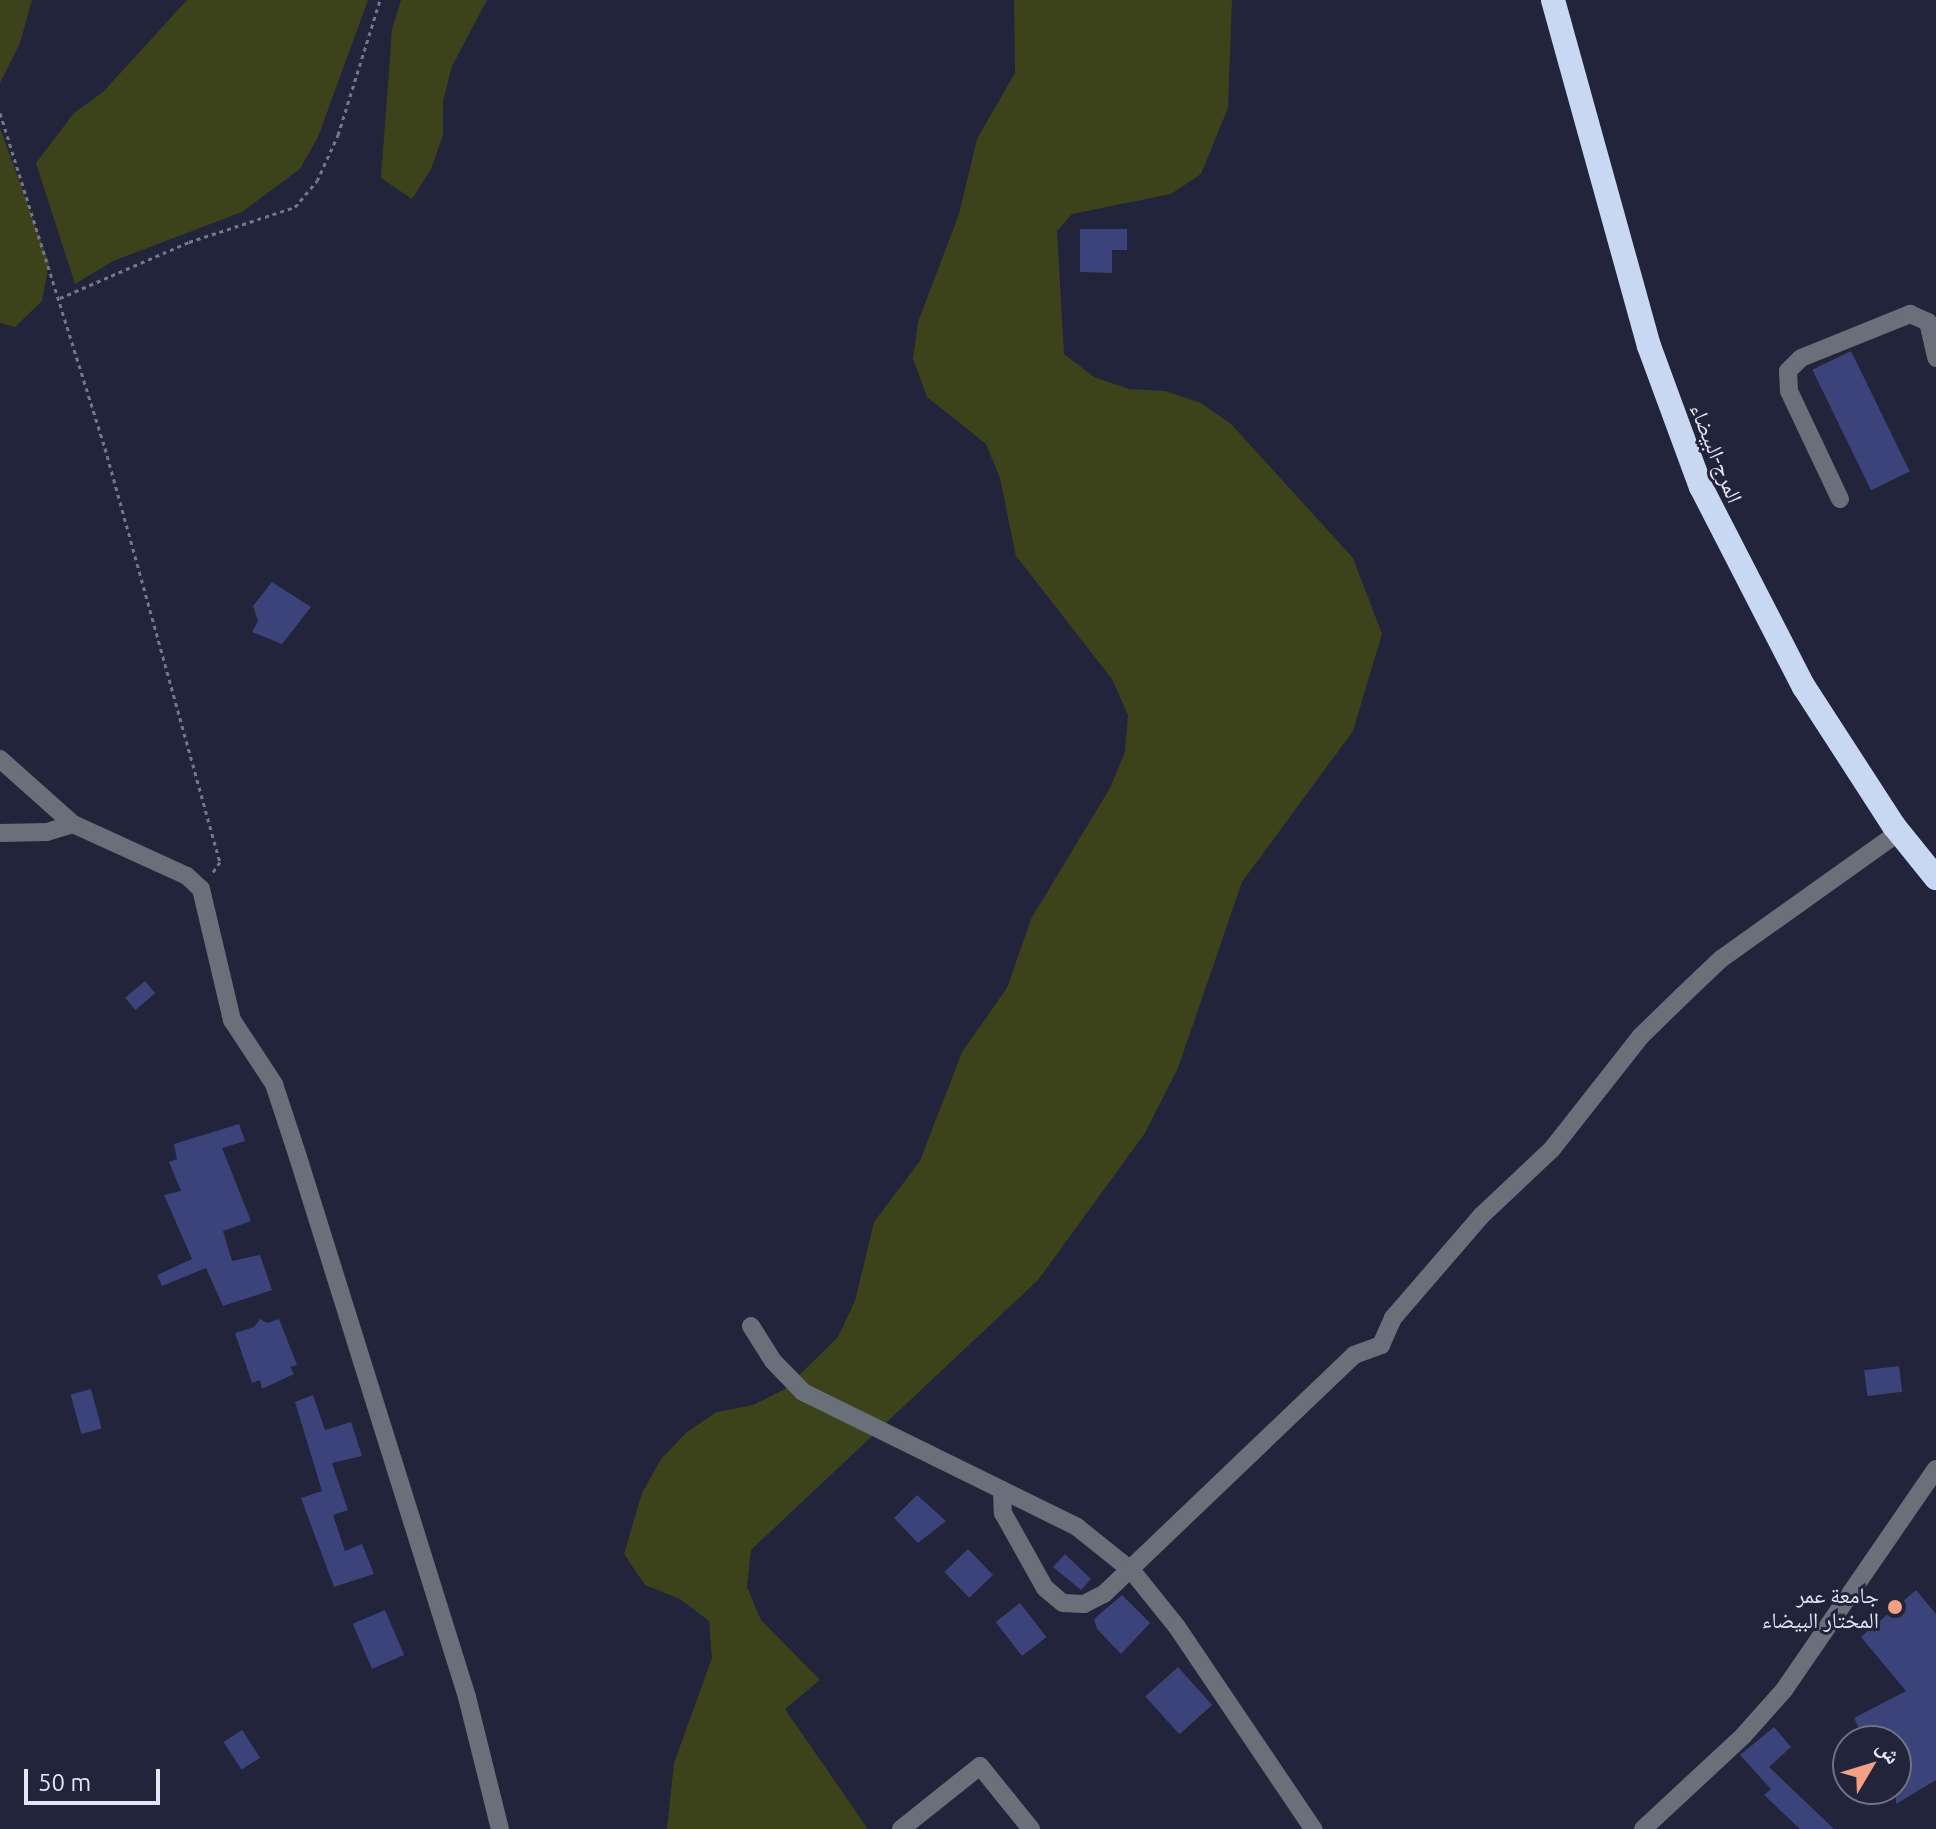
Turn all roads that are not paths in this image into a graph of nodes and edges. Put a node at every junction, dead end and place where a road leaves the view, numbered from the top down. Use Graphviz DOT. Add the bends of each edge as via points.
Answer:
graph roads {
  1 [pos="1553,0"];
  2 [pos="1936,358"];
  3 [pos="1840,499"];
  4 [pos="0,759"];
  5 [pos="73,824"];
  6 [pos="1899,832"];
  7 [pos="0,833"];
  8 [pos="1936,878"];
  9 [pos="751,1326"];
  10 [pos="1936,1469"];
  11 [pos="1002,1490"];
  12 [pos="1132,1571"];
  13 [pos="500,1829"];
  14 [pos="901,1829"];
  15 [pos="1031,1829"];
  16 [pos="1313,1829"];
  17 [pos="1643,1829"];
  1 -- 6 [label="highway, المرج-البيضاء" via="1649,346 1701,487 1767,622"];
  2 -- 3 [label="street" via="1928,322 1910,314 1801,358 1788,371 1789,391"];
  4 -- 5 [label="street"];
  5 -- 7 [label="street" via="47,832"];
  5 -- 13 [label="street" via="187,876 201,889 232,1020 274,1084 298,1157 467,1697"];
  6 -- 8 [label="highway, المرج-البيضاء"];
  6 -- 12 [label="street" via="1721,959 1682,996 1632,1047 1552,1149 1472,1227 1393,1318 1381,1345 1354,1355"];
  9 -- 11 [label="street" via="773,1361 803,1392"];
  10 -- 17 [label="street" via="1784,1690"];
  11 -- 12 [label="street" via="1077,1527"];
  11 -- 12 [label="street" via="1003,1513 1023,1553 1045,1588 1063,1603 1084,1604"];
  12 -- 16 [label="street" via="1177,1627"];
  14 -- 15 [label="street" via="980,1766"];
}
